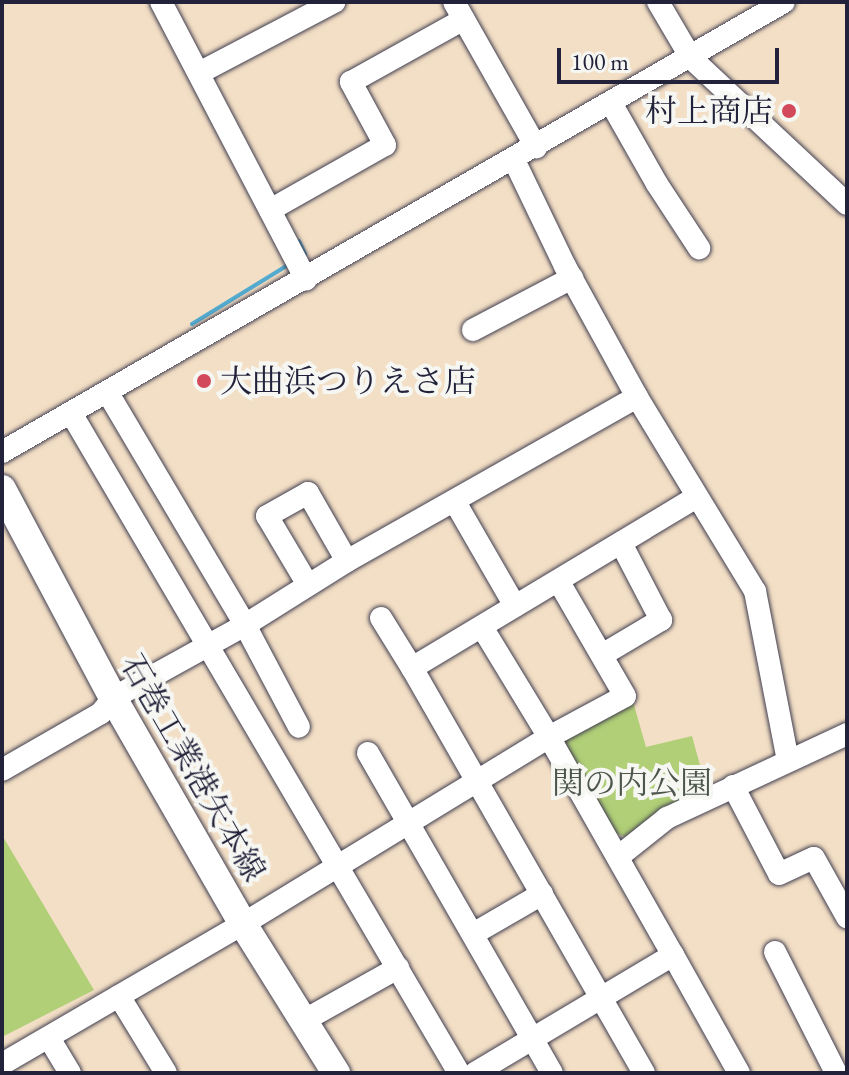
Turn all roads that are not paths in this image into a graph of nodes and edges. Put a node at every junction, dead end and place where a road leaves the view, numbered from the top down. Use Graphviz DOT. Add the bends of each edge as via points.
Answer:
graph roads {
  1 [pos="161,2"];
  2 [pos="334,2"];
  3 [pos="658,2"];
  4 [pos="784,2"];
  5 [pos="459,11"];
  6 [pos="691,58"];
  7 [pos="204,70"];
  8 [pos="611,103"];
  9 [pos="536,147"];
  10 [pos="514,160"];
  11 [pos="847,204"];
  12 [pos="276,206"];
  13 [pos="699,248"];
  14 [pos="300,266"];
  15 [pos="572,278"];
  16 [pos="473,330"];
  17 [pos="108,393"];
  18 [pos="637,397"];
  19 [pos="71,413"];
  20 [pos="2,452"];
  21 [pos="2,489"];
  22 [pos="697,497"];
  23 [pos="455,502"];
  24 [pos="621,543"];
  25 [pos="347,561"];
  26 [pos="559,582"];
  27 [pos="308,585"];
  28 [pos="515,606"];
  29 [pos="381,618"];
  30 [pos="245,625"];
  31 [pos="482,627"];
  32 [pos="205,645"];
  33 [pos="602,655"];
  34 [pos="412,668"];
  35 [pos="113,698"];
  36 [pos="299,727"];
  37 [pos="847,734"];
  38 [pos="549,737"];
  39 [pos="368,753"];
  40 [pos="788,761"];
  41 [pos="2,770"];
  42 [pos="475,780"];
  43 [pos="733,786"];
  44 [pos="407,821"];
  45 [pos="618,857"];
  46 [pos="337,864"];
  47 [pos="542,894"];
  48 [pos="847,917"];
  49 [pos="243,924"];
  50 [pos="473,934"];
  51 [pos="775,952"];
  52 [pos="673,955"];
  53 [pos="398,968"];
  54 [pos="119,996"];
  55 [pos="600,999"];
  56 [pos="303,1021"];
  57 [pos="49,1038"];
  58 [pos="532,1039"];
  59 [pos="2,1064"];
  60 [pos="70,1073"];
  61 [pos="166,1073"];
  62 [pos="336,1073"];
  63 [pos="459,1073"];
  64 [pos="475,1073"];
  65 [pos="552,1073"];
  66 [pos="644,1073"];
  67 [pos="739,1073"];
  68 [pos="836,1073"];
  1 -- 7 [label="street"];
  2 -- 7 [label="street"];
  3 -- 6 [label="street"];
  4 -- 6 [label="street"];
  5 -- 9 [label="street"];
  5 -- 12 [label="street" via="351,82 385,145"];
  6 -- 8 [label="street"];
  6 -- 11 [label="street"];
  7 -- 12 [label="street"];
  8 -- 9 [label="street"];
  8 -- 13 [label="street"];
  9 -- 10 [label="street"];
  10 -- 14 [label="street"];
  10 -- 15 [label="street"];
  12 -- 14 [label="street"];
  14 -- 17 [label="street"];
  15 -- 16 [label="street"];
  15 -- 18 [label="street"];
  17 -- 19 [label="street"];
  17 -- 30 [label="street"];
  18 -- 22 [label="street"];
  18 -- 23 [label="street"];
  19 -- 20 [label="street"];
  19 -- 32 [label="street"];
  21 -- 35 [label="main road, 石巻工業港矢本線"];
  22 -- 24 [label="street"];
  22 -- 40 [label="street" via="755,591"];
  23 -- 25 [label="street"];
  23 -- 28 [label="street"];
  24 -- 26 [label="street"];
  24 -- 33 [label="street" via="661,620"];
  25 -- 27 [label="street"];
  25 -- 27 [label="street" via="308,493 267,516"];
  26 -- 28 [label="street"];
  26 -- 33 [label="street"];
  27 -- 30 [label="street"];
  28 -- 31 [label="street"];
  29 -- 34 [label="street"];
  30 -- 32 [label="street"];
  30 -- 36 [label="street"];
  31 -- 34 [label="street"];
  31 -- 38 [label="street"];
  32 -- 35 [label="street"];
  32 -- 46 [label="street"];
  33 -- 38 [label="street" via="625,696"];
  34 -- 42 [label="street"];
  35 -- 41 [label="street" via="101,713"];
  35 -- 49 [label="main road, 石巻工業港矢本線"];
  37 -- 40 [label="street"];
  38 -- 42 [label="street"];
  38 -- 45 [label="street"];
  39 -- 44 [label="street"];
  40 -- 43 [label="street"];
  42 -- 44 [label="street"];
  42 -- 47 [label="street"];
  43 -- 45 [label="street" via="667,818"];
  43 -- 48 [label="street" via="779,874 814,858"];
  44 -- 46 [label="street"];
  44 -- 50 [label="street"];
  45 -- 52 [label="street"];
  46 -- 49 [label="street"];
  46 -- 53 [label="street"];
  47 -- 50 [label="street"];
  47 -- 55 [label="street"];
  49 -- 54 [label="street"];
  49 -- 56 [label="main road, 石巻工業港矢本線"];
  50 -- 58 [label="street"];
  51 -- 68 [label="street"];
  52 -- 55 [label="street"];
  52 -- 67 [label="street"];
  53 -- 56 [label="street"];
  53 -- 63 [label="street"];
  54 -- 57 [label="street"];
  54 -- 61 [label="street"];
  55 -- 58 [label="street"];
  55 -- 66 [label="street"];
  56 -- 62 [label="main road, 石巻工業港矢本線"];
  57 -- 59 [label="street"];
  57 -- 60 [label="street"];
  58 -- 64 [label="street"];
  58 -- 65 [label="street"];
}
